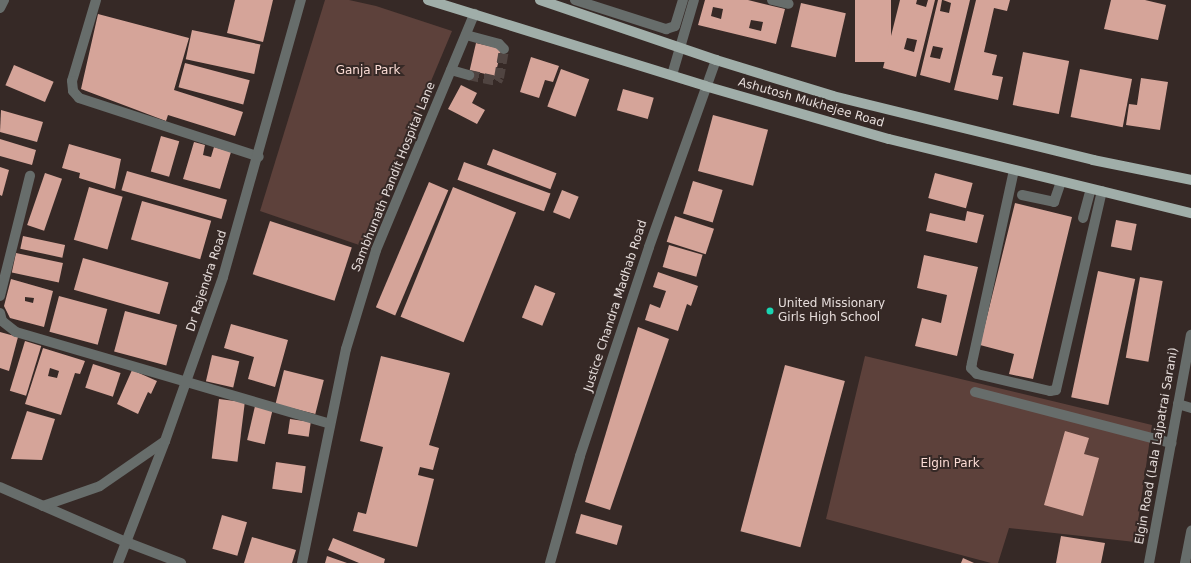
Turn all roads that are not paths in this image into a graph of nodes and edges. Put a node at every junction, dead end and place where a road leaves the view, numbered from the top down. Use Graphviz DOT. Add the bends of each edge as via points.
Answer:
graph roads {
  1 [pos="4,0"];
  2 [pos="96,0"];
  3 [pos="300,0"];
  4 [pos="428,0"];
  5 [pos="540,0"];
  6 [pos="575,0"];
  7 [pos="682,0"];
  8 [pos="694,0"];
  9 [pos="772,0"];
  10 [pos="789,4"];
  11 [pos="0,8"];
  12 [pos="474,14"];
  13 [pos="466,35"];
  14 [pos="681,48"];
  15 [pos="504,49"];
  16 [pos="716,60"];
  17 [pos="451,70"];
  18 [pos="468,74"];
  19 [pos="672,76"];
  20 [pos="705,86"];
  21 [pos="259,157"];
  22 [pos="1014,170"];
  23 [pos="30,176"];
  24 [pos="1191,180"];
  25 [pos="1061,182"];
  26 [pos="1091,189"];
  27 [pos="1102,191"];
  28 [pos="1022,195"];
  29 [pos="1087,203"];
  30 [pos="1099,206"];
  31 [pos="1191,213"];
  32 [pos="1084,218"];
  33 [pos="0,296"];
  34 [pos="0,313"];
  35 [pos="1191,335"];
  36 [pos="187,381"];
  37 [pos="975,392"];
  38 [pos="1178,404"];
  39 [pos="1191,408"];
  40 [pos="330,424"];
  41 [pos="165,441"];
  42 [pos="1171,443"];
  43 [pos="0,486"];
  44 [pos="43,506"];
  45 [pos="1191,532"];
  46 [pos="126,542"];
  47 [pos="118,563"];
  48 [pos="181,563"];
  49 [pos="302,563"];
  50 [pos="550,563"];
  51 [pos="1149,563"];
  52 [pos="1185,563"];
  1 -- 11 [label="street"];
  2 -- 21 [label="street" via="72,81 73,91 79,98"];
  3 -- 21 [label="street, Dr Rajendra Road"];
  4 -- 12 [label="main road, Ashutosh Mukhejee Road"];
  5 -- 14 [label="main road, Ashutosh Mukhejee Road"];
  6 -- 7 [label="street" via="666,29 675,26"];
  8 -- 14 [label="street"];
  9 -- 10 [label="street"];
  12 -- 13 [label="street, Sambhunath Pandit Hospital Lane"];
  12 -- 19 [label="main road, Ashutosh Mukhejee Road"];
  13 -- 15 [label="street" via="498,44"];
  13 -- 17 [label="street, Sambhunath Pandit Hospital Lane"];
  14 -- 16 [label="main road, Ashutosh Mukhejee Road"];
  14 -- 19 [label="street"];
  16 -- 20 [label="street, Justice Chandra Madhab Road"];
  16 -- 24 [label="main road, Ashutosh Mukhejee Road" via="910,116 1093,160"];
  17 -- 18 [label="street"];
  17 -- 40 [label="street, Sambhunath Pandit Hospital Lane" via="376,250 346,349"];
  19 -- 20 [label="main road, Ashutosh Mukhejee Road"];
  20 -- 22 [label="main road, Ashutosh Mukhejee Road" via="889,139"];
  20 -- 50 [label="street, Justice Chandra Madhab Road" via="582,448"];
  21 -- 36 [label="street, Dr Rajendra Road" via="223,277"];
  22 -- 25 [label="main road, Ashutosh Mukhejee Road"];
  22 -- 30 [label="street" via="972,363 972,368 977,374 1050,391 1056,390"];
  23 -- 33 [label="street"];
  25 -- 26 [label="main road, Ashutosh Mukhejee Road"];
  25 -- 28 [label="street" via="1054,202"];
  26 -- 27 [label="main road, Ashutosh Mukhejee Road"];
  26 -- 29 [label="street"];
  27 -- 30 [label="street"];
  27 -- 31 [label="main road, Ashutosh Mukhejee Road"];
  29 -- 30 [label="street"];
  29 -- 32 [label="street"];
  34 -- 36 [label="street" via="2,321 16,332"];
  35 -- 38 [label="street, Elgin Road (Lala Lajpatrai Sarani)"];
  36 -- 40 [label="street"];
  36 -- 41 [label="street, Dr Rajendra Road"];
  37 -- 42 [label="street"];
  38 -- 39 [label="street"];
  38 -- 42 [label="street, Elgin Road (Lala Lajpatrai Sarani)"];
  40 -- 49 [label="street, Sambhunath Pandit Hospital Lane"];
  41 -- 44 [label="street" via="100,486"];
  41 -- 46 [label="street, Dr Rajendra Road"];
  42 -- 51 [label="street, Elgin Road (Lala Lajpatrai Sarani)"];
  43 -- 44 [label="street"];
  44 -- 46 [label="street"];
  45 -- 52 [label="street"];
  46 -- 47 [label="street, Dr Rajendra Road"];
  46 -- 48 [label="street"];
}
